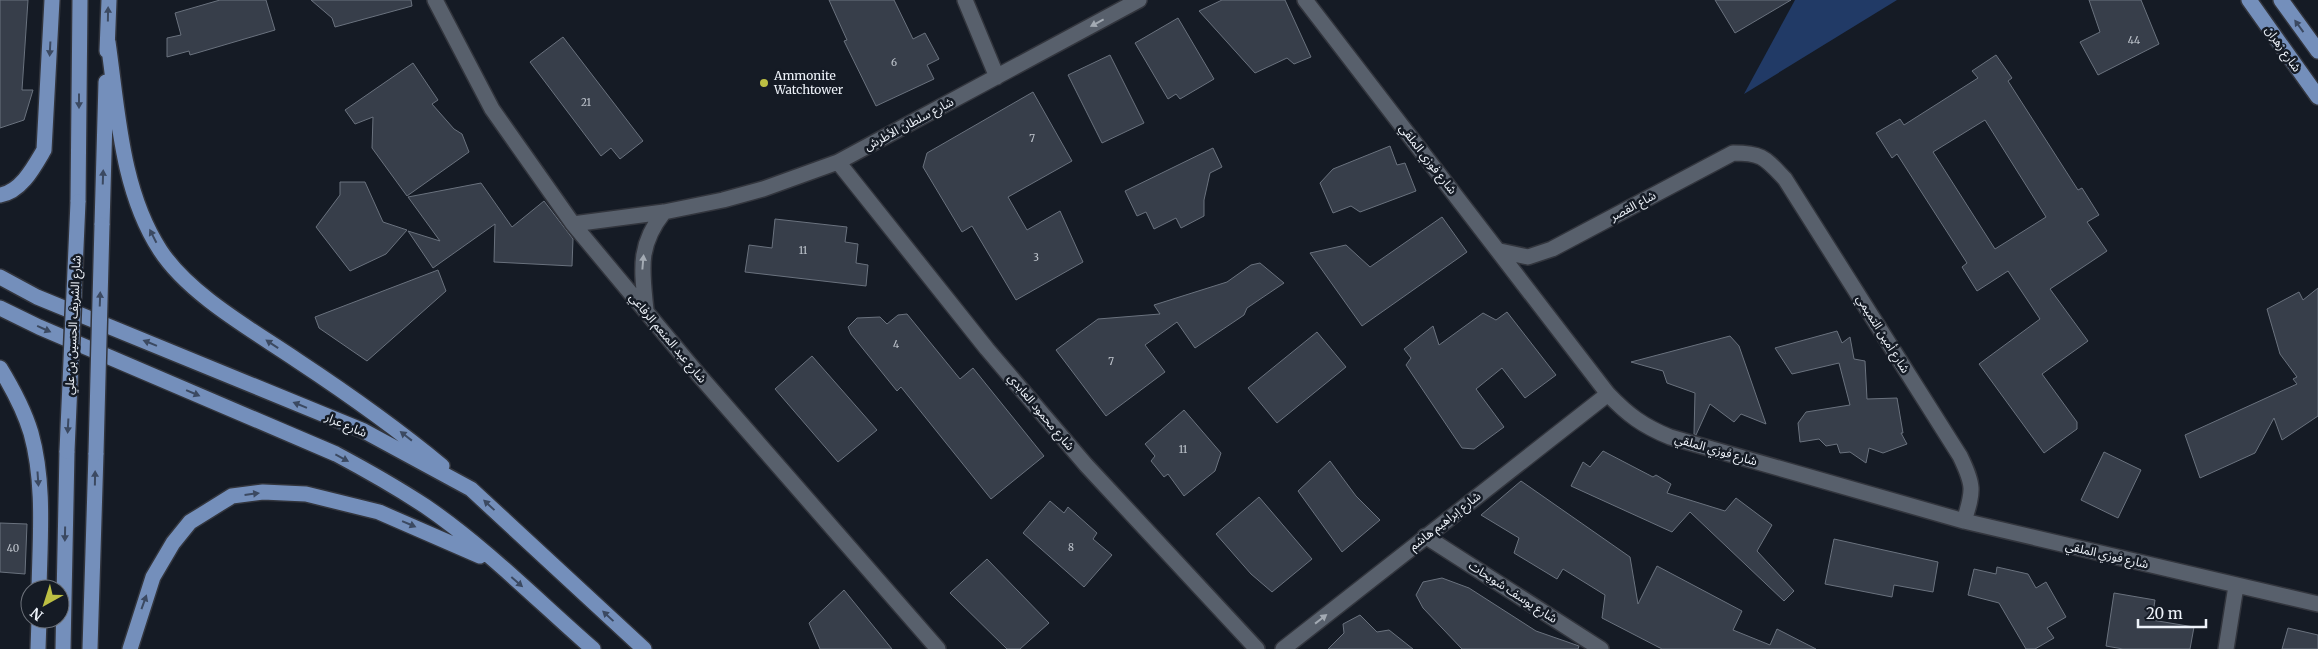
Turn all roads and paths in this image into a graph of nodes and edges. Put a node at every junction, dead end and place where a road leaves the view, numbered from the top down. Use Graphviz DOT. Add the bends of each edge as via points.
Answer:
graph roads {
  1 [pos="52,0"];
  2 [pos="80,0"];
  3 [pos="109,0"];
  4 [pos="435,0"];
  5 [pos="965,0"];
  6 [pos="1140,0"];
  7 [pos="1305,0"];
  8 [pos="2249,0"];
  9 [pos="2281,0"];
  10 [pos="108,42"];
  11 [pos="2318,51"];
  12 [pos="997,77"];
  13 [pos="2318,97"];
  14 [pos="1766,158"];
  15 [pos="838,162"];
  16 [pos="0,195"];
  17 [pos="664,212"];
  18 [pos="573,224"];
  19 [pos="1500,251"];
  20 [pos="0,277"];
  21 [pos="0,308"];
  22 [pos="646,310"];
  23 [pos="0,368"];
  24 [pos="1608,394"];
  25 [pos="471,488"];
  26 [pos="1964,521"];
  27 [pos="1425,536"];
  28 [pos="497,564"];
  29 [pos="39,579"];
  30 [pos="2236,586"];
  31 [pos="2318,604"];
  32 [pos="39,629"];
  33 [pos="38,649"];
  34 [pos="63,649"];
  35 [pos="90,649"];
  36 [pos="130,649"];
  37 [pos="593,649"];
  38 [pos="644,649"];
  39 [pos="938,649"];
  40 [pos="1257,649"];
  41 [pos="1283,649"];
  42 [pos="1602,649"];
  43 [pos="2226,649"];
  1 -- 16 [label="main road, one-way" via="44,150 34,169 19,185"];
  2 -- 34 [label="main road, شارع الشريف الحسين بن علي, one-way, bridge" via="78,202 67,451"];
  10 -- 3 [label="main road, شارع الشريف الحسين بن علي, one-way"];
  4 -- 18 [label="street, شارع عبد المنعم الرفاعي" via="492,109"];
  5 -- 12 [label="street"];
  6 -- 12 [label="street, شارع سلطان الأطرش, one-way"];
  7 -- 19 [label="street, شارع فوزي الملقي"];
  8 -- 13 [label="main road, شارع زهران"];
  11 -- 9 [label="main road, one-way"];
  25 -- 10 [label="main road, one-way" via="375,413 196,289 174,268 145,221 127,169"];
  35 -- 10 [label="main road, شارع الشريف الحسين بن علي, one-way, bridge"];
  12 -- 15 [label="street, شارع سلطان الأطرش"];
  14 -- 19 [label="street, شاع القصر" via="1733,153 1552,249 1528,257"];
  14 -- 26 [label="street, شارع أمين التميمي" via="1785,179 1960,456 1970,478 1972,496"];
  15 -- 17 [label="street, شارع سلطان الأطرش" via="763,189"];
  15 -- 40 [label="street, شارع محمود العابدي" via="987,349 1079,457"];
  17 -- 18 [label="street, شارع سلطان الأطرش"];
  22 -- 17 [label="street, one-way" via="642,269 645,244 652,227"];
  18 -- 22 [label="street, شارع عبد المنعم الرفاعي"];
  19 -- 24 [label="street, شارع فوزي الملقي"];
  25 -- 20 [label="main road, شارع عرار, one-way" via="364,431 37,297"];
  21 -- 28 [label="main road, one-way" via="336,454 424,505"];
  22 -- 39 [label="street, شارع عبد المنعم الرفاعي"];
  23 -- 29 [label="main road, one-way" via="31,432 38,466"];
  24 -- 26 [label="street, شارع فوزي الملقي" via="1646,427 1670,437"];
  24 -- 27 [label="street, شارع إبراهيم هاشم"];
  38 -- 25 [label="main road, شارع عرار, one-way"];
  26 -- 30 [label="street, شارع فوزي الملقي"];
  41 -- 27 [label="street, شارع إبراهيم هاشم, one-way"];
  27 -- 42 [label="street, شارع يوسف شويحات"];
  36 -- 28 [label="main road, one-way" via="153,577 173,543 190,522 232,496 263,492 306,494 379,512"];
  28 -- 37 [label="main road, one-way"];
  30 -- 31 [label="street, شارع فوزي الملقي"];
  30 -- 43 [label="street"];
  32 -- 33 [label="main road"];
}
